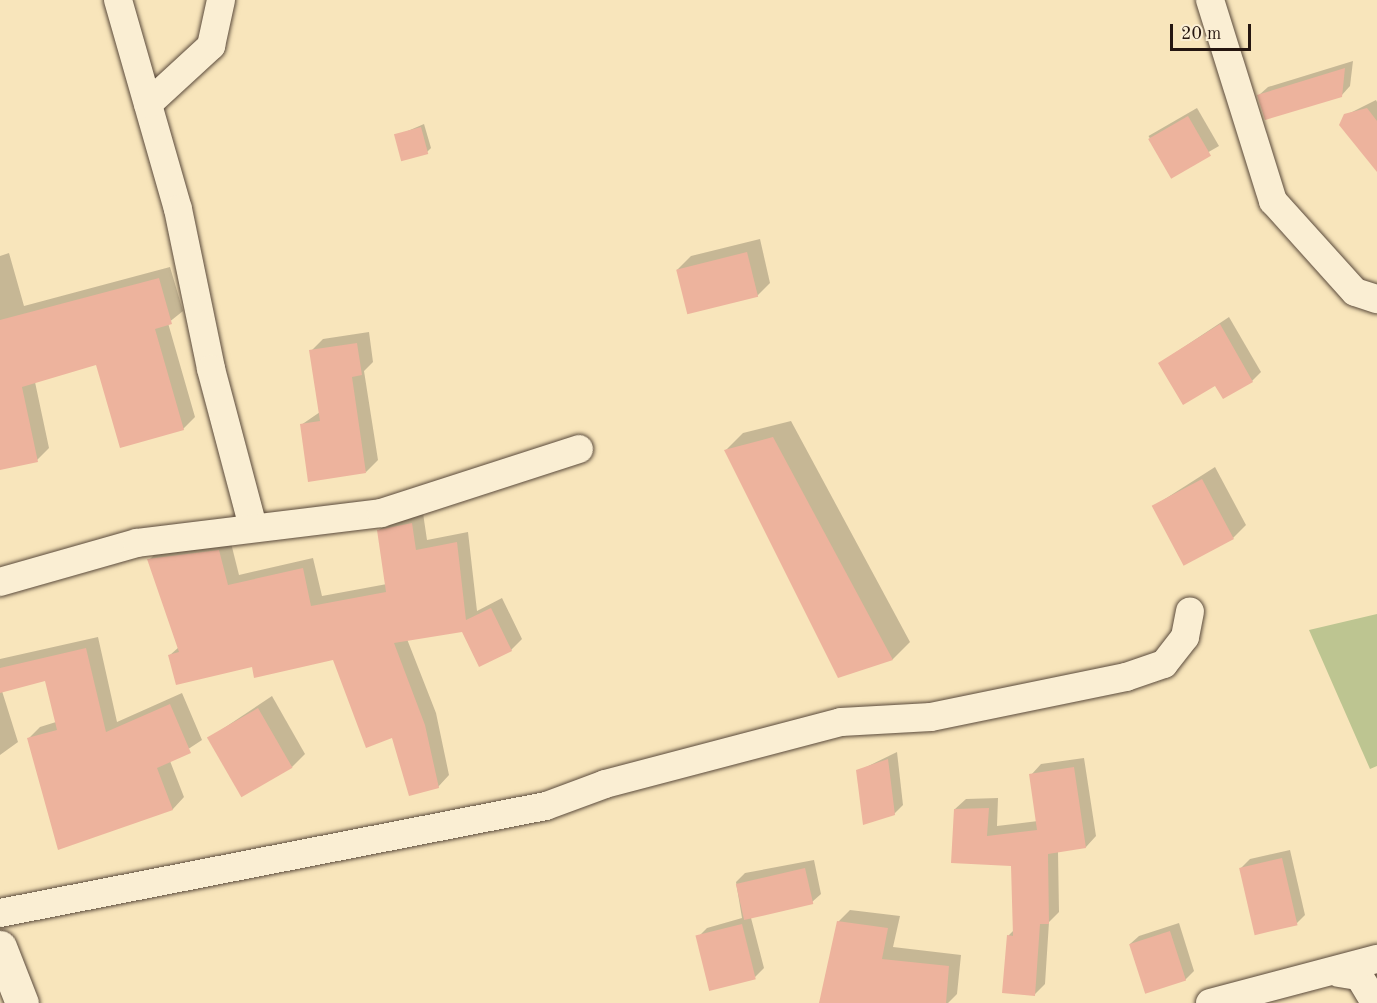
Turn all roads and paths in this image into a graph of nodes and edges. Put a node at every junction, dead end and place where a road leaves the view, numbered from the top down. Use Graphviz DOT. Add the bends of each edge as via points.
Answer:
graph roads {
  1 [pos="118,0"];
  2 [pos="221,0"];
  3 [pos="1210,0"];
  4 [pos="148,104"];
  5 [pos="1377,299"];
  6 [pos="579,449"];
  7 [pos="253,527"];
  8 [pos="0,582"];
  9 [pos="1190,611"];
  10 [pos="0,913"];
  11 [pos="0,947"];
  12 [pos="1377,959"];
  13 [pos="1339,973"];
  14 [pos="22,1003"];
  15 [pos="1210,1003"];
  16 [pos="1376,1003"];
  1 -- 4 [label="street"];
  2 -- 4 [label="street" via="211,46"];
  3 -- 5 [label="street" via="1273,201 1355,292"];
  4 -- 7 [label="street"];
  6 -- 7 [label="street" via="381,513"];
  7 -- 8 [label="street" via="137,543"];
  9 -- 10 [label="street" via="1185,637 1164,664 1126,677 932,717 841,722 605,784 546,806"];
  11 -- 14 [label="street"];
  12 -- 13 [label="street"];
  13 -- 15 [label="street"];
  13 -- 16 [label="street" via="1359,976"];
}
